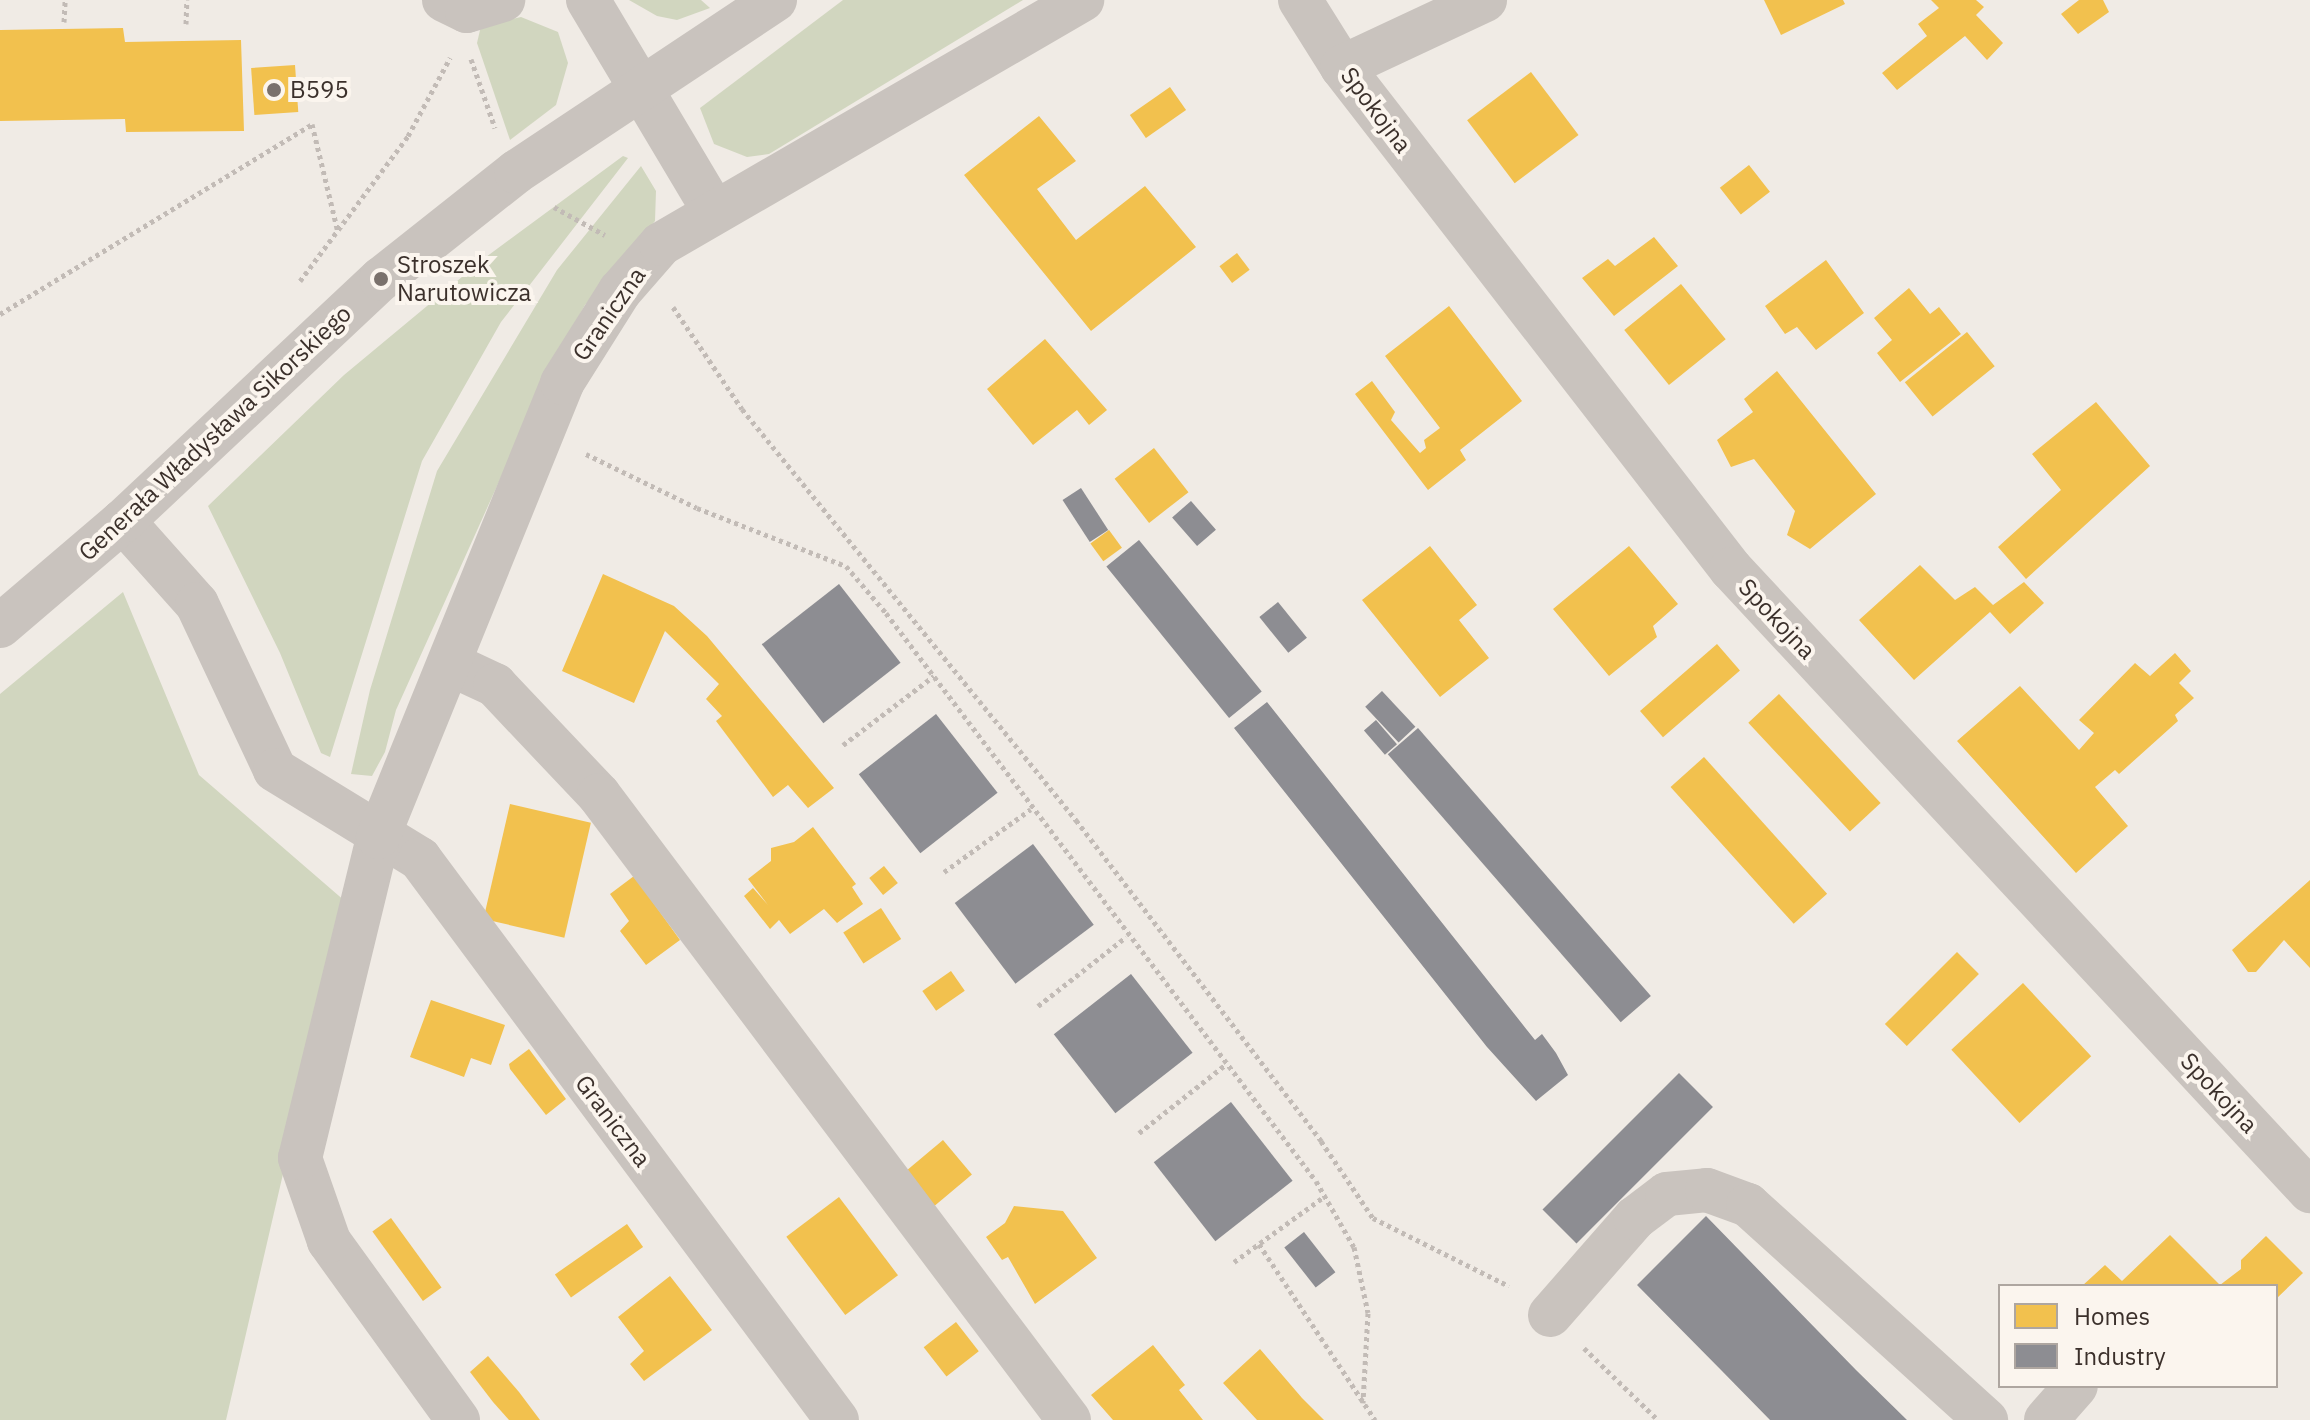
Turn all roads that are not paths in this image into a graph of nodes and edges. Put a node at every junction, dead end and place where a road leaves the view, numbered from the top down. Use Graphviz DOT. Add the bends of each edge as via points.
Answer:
graph roads {
  1 [pos="444,0"];
  2 [pos="503,0"];
  3 [pos="588,0"];
  4 [pos="775,0"];
  5 [pos="1082,0"];
  6 [pos="1300,0"];
  7 [pos="1485,0"];
  8 [pos="1342,67"];
  9 [pos="639,89"];
  10 [pos="713,210"];
  11 [pos="123,521"];
  12 [pos="3,620"];
  13 [pos="450,664"];
  14 [pos="378,837"];
  15 [pos="2310,1191"];
  16 [pos="1550,1315"];
  17 [pos="2074,1388"];
  18 [pos="458,1420"];
  19 [pos="837,1420"];
  20 [pos="1069,1420"];
  21 [pos="1986,1420"];
  22 [pos="2046,1420"];
  1 -- 2 [label="street" via="467,11"];
  3 -- 9 [label="street"];
  4 -- 9 [label="street, Generała Władysława Sikorskiego"];
  5 -- 10 [label="street, Graniczna" via="931,91"];
  6 -- 8 [label="street, Spokojna"];
  7 -- 8 [label="street"];
  8 -- 15 [label="street, Spokojna" via="1731,569"];
  9 -- 10 [label="street"];
  9 -- 11 [label="street, Generała Władysława Sikorskiego" via="516,172 381,279"];
  10 -- 13 [label="street, Graniczna" via="661,244 597,324 542,431"];
  11 -- 12 [label="street, Generała Władysława Sikorskiego"];
  11 -- 14 [label="street" via="197,604 275,770"];
  13 -- 14 [label="street, Graniczna"];
  13 -- 20 [label="street" via="495,685 599,795"];
  14 -- 18 [label="street, Graniczna" via="300,1158 329,1241"];
  14 -- 19 [label="street, Graniczna" via="420,859"];
  16 -- 21 [label="street" via="1635,1218 1667,1194 1707,1190 1748,1205"];
  17 -- 22 [label="street"];
}
